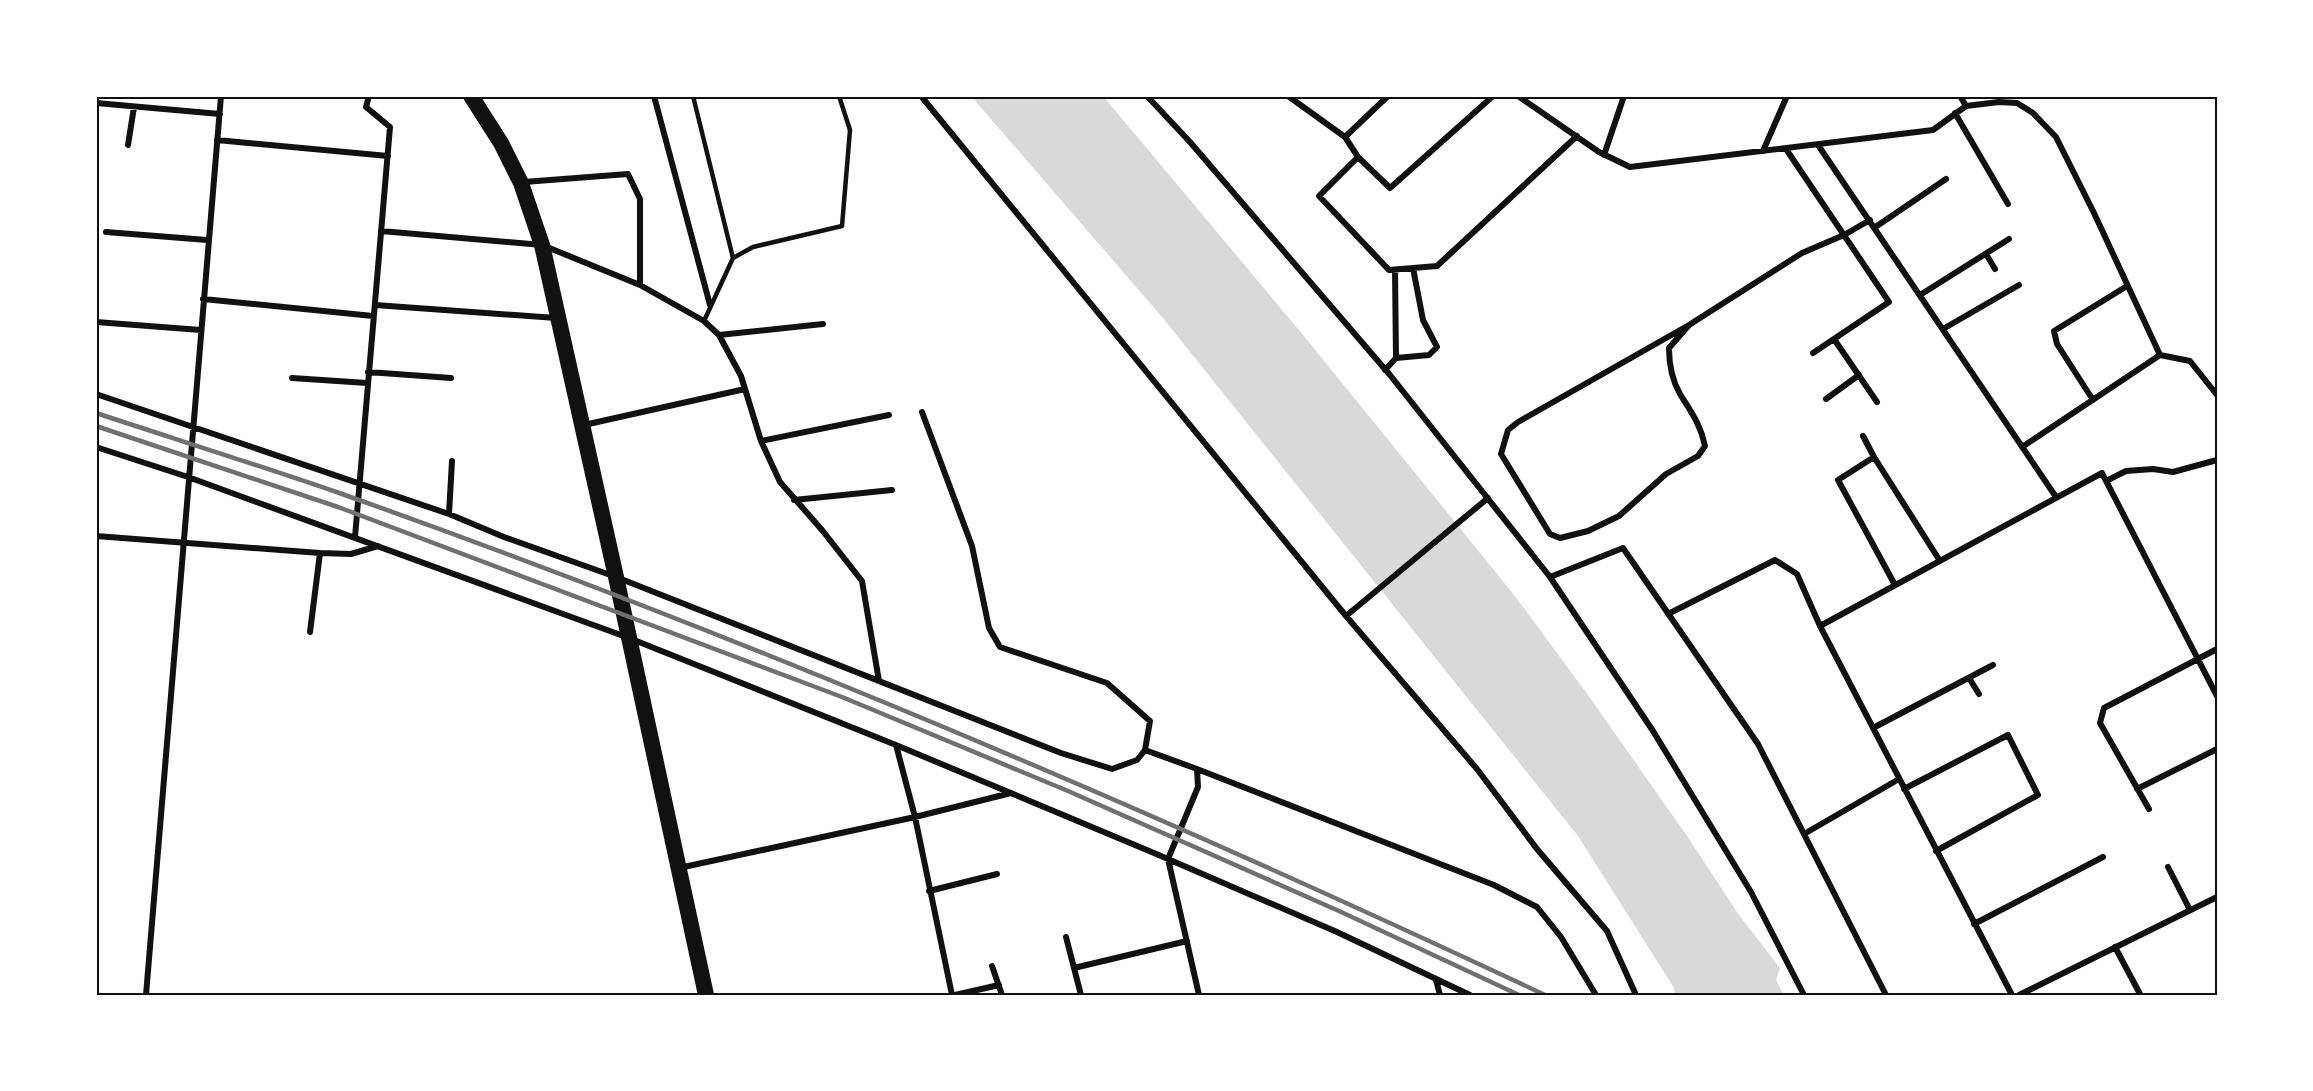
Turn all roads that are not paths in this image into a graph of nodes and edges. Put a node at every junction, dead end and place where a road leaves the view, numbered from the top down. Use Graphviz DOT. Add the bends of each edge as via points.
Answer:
graph roads {
  1 [pos="221,96"];
  2 [pos="369,96"];
  3 [pos="471,96"];
  4 [pos="654,96"];
  5 [pos="693,96"];
  6 [pos="839,96"];
  7 [pos="921,96"];
  8 [pos="1147,96"];
  9 [pos="1288,96"];
  10 [pos="1388,96"];
  11 [pos="1493,96"];
  12 [pos="1518,96"];
  13 [pos="1624,96"];
  14 [pos="1787,96"];
  15 [pos="1960,96"];
  16 [pos="96,103"];
  17 [pos="1966,106"];
  18 [pos="134,107"];
  19 [pos="1955,113"];
  20 [pos="220,114"];
  21 [pos="1577,136"];
  22 [pos="1345,137"];
  23 [pos="217,140"];
  24 [pos="128,145"];
  25 [pos="1818,145"];
  26 [pos="1786,149"];
  27 [pos="1763,151"];
  28 [pos="1604,155"];
  29 [pos="388,156"];
  30 [pos="1358,157"];
  31 [pos="1946,180"];
  32 [pos="521,183"];
  33 [pos="2008,204"];
  34 [pos="1869,220"];
  35 [pos="1874,228"];
  36 [pos="381,231"];
  37 [pos="106,232"];
  38 [pos="1844,236"];
  39 [pos="2009,239"];
  40 [pos="207,240"];
  41 [pos="542,245"];
  42 [pos="1986,254"];
  43 [pos="734,258"];
  44 [pos="1413,268"];
  45 [pos="1995,269"];
  46 [pos="1395,270"];
  47 [pos="640,285"];
  48 [pos="2019,285"];
  49 [pos="2127,286"];
  50 [pos="1920,295"];
  51 [pos="203,299"];
  52 [pos="375,305"];
  53 [pos="710,305"];
  54 [pos="373,316"];
  55 [pos="556,318"];
  56 [pos="704,321"];
  57 [pos="96,322"];
  58 [pos="823,324"];
  59 [pos="1689,325"];
  60 [pos="1943,329"];
  61 [pos="201,330"];
  62 [pos="719,335"];
  63 [pos="1834,339"];
  64 [pos="1813,353"];
  65 [pos="2160,355"];
  66 [pos="1396,358"];
  67 [pos="1385,370"];
  68 [pos="368,372"];
  69 [pos="1859,375"];
  70 [pos="292,378"];
  71 [pos="451,378"];
  72 [pos="367,383"];
  73 [pos="745,389"];
  74 [pos="96,394"];
  75 [pos="2217,395"];
  76 [pos="1826,399"];
  77 [pos="2093,400"];
  78 [pos="1877,402"];
  79 [pos="922,411"];
  80 [pos="889,415"];
  81 [pos="581,425"];
  82 [pos="194,427"];
  83 [pos="1863,436"];
  84 [pos="761,441"];
  85 [pos="96,447"];
  86 [pos="2022,447"];
  87 [pos="1874,457"];
  88 [pos="2217,460"];
  89 [pos="452,461"];
  90 [pos="188,477"];
  91 [pos="2106,481"];
  92 [pos="360,483"];
  93 [pos="892,490"];
  94 [pos="2056,497"];
  95 [pos="1488,498"];
  96 [pos="794,500"];
  97 [pos="449,514"];
  98 [pos="96,536"];
  99 [pos="355,537"];
  100 [pos="182,543"];
  101 [pos="379,546"];
  102 [pos="320,553"];
  103 [pos="1940,561"];
  104 [pos="616,577"];
  105 [pos="1550,578"];
  106 [pos="1895,585"];
  107 [pos="1668,614"];
  108 [pos="1346,616"];
  109 [pos="1820,626"];
  110 [pos="310,632"];
  111 [pos="629,638"];
  112 [pos="2217,649"];
  113 [pos="2199,659"];
  114 [pos="1993,665"];
  115 [pos="1969,678"];
  116 [pos="879,681"];
  117 [pos="1979,694"];
  118 [pos="2217,696"];
  119 [pos="1873,728"];
  120 [pos="896,745"];
  121 [pos="2217,749"];
  122 [pos="1145,750"];
  123 [pos="1197,769"];
  124 [pos="1899,779"];
  125 [pos="1904,789"];
  126 [pos="2137,789"];
  127 [pos="1012,793"];
  128 [pos="2149,809"];
  129 [pos="915,817"];
  130 [pos="1804,834"];
  131 [pos="1936,851"];
  132 [pos="2103,857"];
  133 [pos="1168,859"];
  134 [pos="2169,867"];
  135 [pos="679,868"];
  136 [pos="996,874"];
  137 [pos="929,891"];
  138 [pos="2217,897"];
  139 [pos="2190,910"];
  140 [pos="1974,924"];
  141 [pos="1066,937"];
  142 [pos="1187,941"];
  143 [pos="2115,947"];
  144 [pos="992,966"];
  145 [pos="1074,968"];
  146 [pos="1436,980"];
  147 [pos="999,985"];
  148 [pos="2140,994"];
  149 [pos="146,995"];
  150 [pos="706,995"];
  151 [pos="954,995"];
  152 [pos="1002,995"];
  153 [pos="1081,995"];
  154 [pos="1199,995"];
  155 [pos="1440,995"];
  156 [pos="1470,995"];
  157 [pos="1596,995"];
  158 [pos="1636,995"];
  159 [pos="1804,995"];
  160 [pos="1886,995"];
  161 [pos="2012,995"];
  162 [pos="2019,995"];
  1 -- 20 [label="street"];
  2 -- 29 [label="street" via="366,107 390,127"];
  3 -- 32 [label="highway"];
  4 -- 53 [label="street"];
  5 -- 43 [label="lane"];
  6 -- 43 [label="lane" via="850,129 842,226 753,247"];
  7 -- 108 [label="street"];
  8 -- 67 [label="street"];
  9 -- 22 [label="street"];
  10 -- 22 [label="street"];
  11 -- 30 [label="street" via="1390,188"];
  12 -- 21 [label="street"];
  13 -- 28 [label="street"];
  14 -- 27 [label="street"];
  15 -- 17 [label="street"];
  16 -- 18 [label="street"];
  17 -- 19 [label="street"];
  17 -- 49 [label="street" via="2017,104 2033,113 2056,136"];
  18 -- 20 [label="street"];
  18 -- 24 [label="street"];
  19 -- 25 [label="street" via="1933,130"];
  19 -- 33 [label="street"];
  20 -- 23 [label="street"];
  21 -- 28 [label="street"];
  21 -- 44 [label="street" via="1437,266"];
  22 -- 30 [label="street"];
  23 -- 29 [label="street"];
  23 -- 40 [label="street"];
  25 -- 26 [label="street"];
  25 -- 34 [label="street"];
  26 -- 27 [label="street"];
  26 -- 38 [label="street"];
  27 -- 28 [label="street" via="1630,166"];
  29 -- 36 [label="street"];
  30 -- 46 [label="street" via="1319,196 1389,270"];
  31 -- 35 [label="street"];
  32 -- 41 [label="highway"];
  32 -- 47 [label="street" via="628,174 640,199"];
  34 -- 35 [label="street"];
  34 -- 38 [label="street"];
  35 -- 50 [label="street"];
  36 -- 41 [label="street"];
  36 -- 52 [label="street"];
  37 -- 40 [label="street"];
  38 -- 59 [label="street" via="1802,253"];
  38 -- 63 [label="street" via="1889,302"];
  39 -- 42 [label="street"];
  40 -- 51 [label="street"];
  41 -- 47 [label="street"];
  41 -- 55 [label="highway"];
  42 -- 45 [label="street"];
  42 -- 50 [label="street"];
  43 -- 53 [label="lane"];
  44 -- 46 [label="street"];
  44 -- 66 [label="street" via="1423,320 1437,347 1429,355"];
  46 -- 66 [label="street"];
  47 -- 56 [label="street"];
  48 -- 60 [label="street"];
  49 -- 65 [label="street"];
  49 -- 77 [label="street" via="2054,331 2057,344"];
  50 -- 60 [label="street"];
  51 -- 54 [label="street"];
  51 -- 61 [label="street"];
  52 -- 54 [label="street"];
  52 -- 55 [label="street"];
  53 -- 56 [label="lane"];
  54 -- 68 [label="street"];
  55 -- 81 [label="highway"];
  56 -- 62 [label="street"];
  57 -- 61 [label="street"];
  58 -- 62 [label="street"];
  59 -- 59 [label="street" via="1669,348 1669,366 1679,392 1696,418 1705,446 1698,456 1666,474 1619,516 1588,531 1560,538 1550,534 1501,454 1508,430"];
  60 -- 86 [label="street"];
  61 -- 82 [label="street"];
  62 -- 73 [label="street"];
  63 -- 64 [label="street"];
  63 -- 69 [label="street"];
  65 -- 75 [label="street" via="2190,362"];
  65 -- 77 [label="street"];
  66 -- 67 [label="street"];
  67 -- 95 [label="street"];
  68 -- 71 [label="street"];
  68 -- 72 [label="street"];
  69 -- 76 [label="street"];
  69 -- 78 [label="street"];
  70 -- 72 [label="street"];
  72 -- 92 [label="street"];
  73 -- 81 [label="street"];
  73 -- 84 [label="street"];
  74 -- 82 [label="street"];
  77 -- 86 [label="street"];
  79 -- 122 [label="street" via="972,546 989,628 1000,646 1107,683 1150,721"];
  80 -- 84 [label="street"];
  81 -- 104 [label="highway"];
  82 -- 90 [label="street"];
  82 -- 92 [label="street"];
  83 -- 87 [label="street"];
  84 -- 96 [label="street" via="780,482"];
  85 -- 90 [label="street"];
  86 -- 94 [label="street"];
  87 -- 103 [label="street"];
  87 -- 106 [label="street" via="1838,480"];
  88 -- 91 [label="street" via="2173,472 2126,471"];
  89 -- 97 [label="street"];
  90 -- 99 [label="street"];
  90 -- 100 [label="street"];
  91 -- 94 [label="street" via="2102,473"];
  91 -- 113 [label="street"];
  92 -- 97 [label="street"];
  92 -- 99 [label="street"];
  93 -- 96 [label="street"];
  94 -- 103 [label="street"];
  95 -- 105 [label="street"];
  95 -- 108 [label="street"];
  96 -- 116 [label="street" via="862,581"];
  97 -- 104 [label="street"];
  98 -- 100 [label="street"];
  99 -- 101 [label="street"];
  100 -- 102 [label="street"];
  100 -- 149 [label="street"];
  101 -- 102 [label="street" via="351,554"];
  101 -- 111 [label="street"];
  102 -- 110 [label="street"];
  103 -- 106 [label="street"];
  104 -- 111 [label="highway"];
  104 -- 116 [label="street"];
  105 -- 107 [label="street" via="1623,549"];
  105 -- 159 [label="street" via="1672,761 1751,891"];
  106 -- 109 [label="street"];
  107 -- 109 [label="street" via="1775,560 1797,574"];
  107 -- 130 [label="street" via="1758,744"];
  108 -- 158 [label="street" via="1477,769 1607,931"];
  109 -- 119 [label="street"];
  111 -- 120 [label="street"];
  111 -- 135 [label="highway"];
  112 -- 113 [label="street"];
  113 -- 118 [label="street"];
  113 -- 126 [label="street" via="2104,708 2100,723"];
  114 -- 115 [label="street"];
  115 -- 117 [label="street"];
  115 -- 119 [label="street"];
  116 -- 122 [label="street" via="1061,753 1112,769 1137,760"];
  119 -- 124 [label="street"];
  120 -- 127 [label="street"];
  120 -- 129 [label="street"];
  121 -- 126 [label="street"];
  122 -- 123 [label="street"];
  123 -- 133 [label="street" via="1198,787"];
  123 -- 157 [label="street" via="1494,885 1537,907 1561,937"];
  124 -- 125 [label="street"];
  124 -- 130 [label="street"];
  125 -- 131 [label="street"];
  125 -- 131 [label="street" via="2008,735 2038,795"];
  126 -- 128 [label="street"];
  127 -- 129 [label="street"];
  127 -- 133 [label="street"];
  129 -- 135 [label="street"];
  129 -- 137 [label="street"];
  130 -- 160 [label="street"];
  131 -- 140 [label="street"];
  132 -- 140 [label="street"];
  133 -- 142 [label="street"];
  133 -- 146 [label="street" via="1337,932"];
  134 -- 139 [label="street"];
  135 -- 150 [label="highway"];
  136 -- 137 [label="street"];
  137 -- 151 [label="street"];
  138 -- 139 [label="street"];
  139 -- 143 [label="street"];
  140 -- 161 [label="street"];
  141 -- 145 [label="street"];
  142 -- 145 [label="street"];
  142 -- 154 [label="street"];
  143 -- 148 [label="street"];
  143 -- 162 [label="street"];
  144 -- 147 [label="street"];
  145 -- 153 [label="street"];
  146 -- 155 [label="street"];
  146 -- 156 [label="street"];
  147 -- 151 [label="street"];
  147 -- 152 [label="street"];
}
